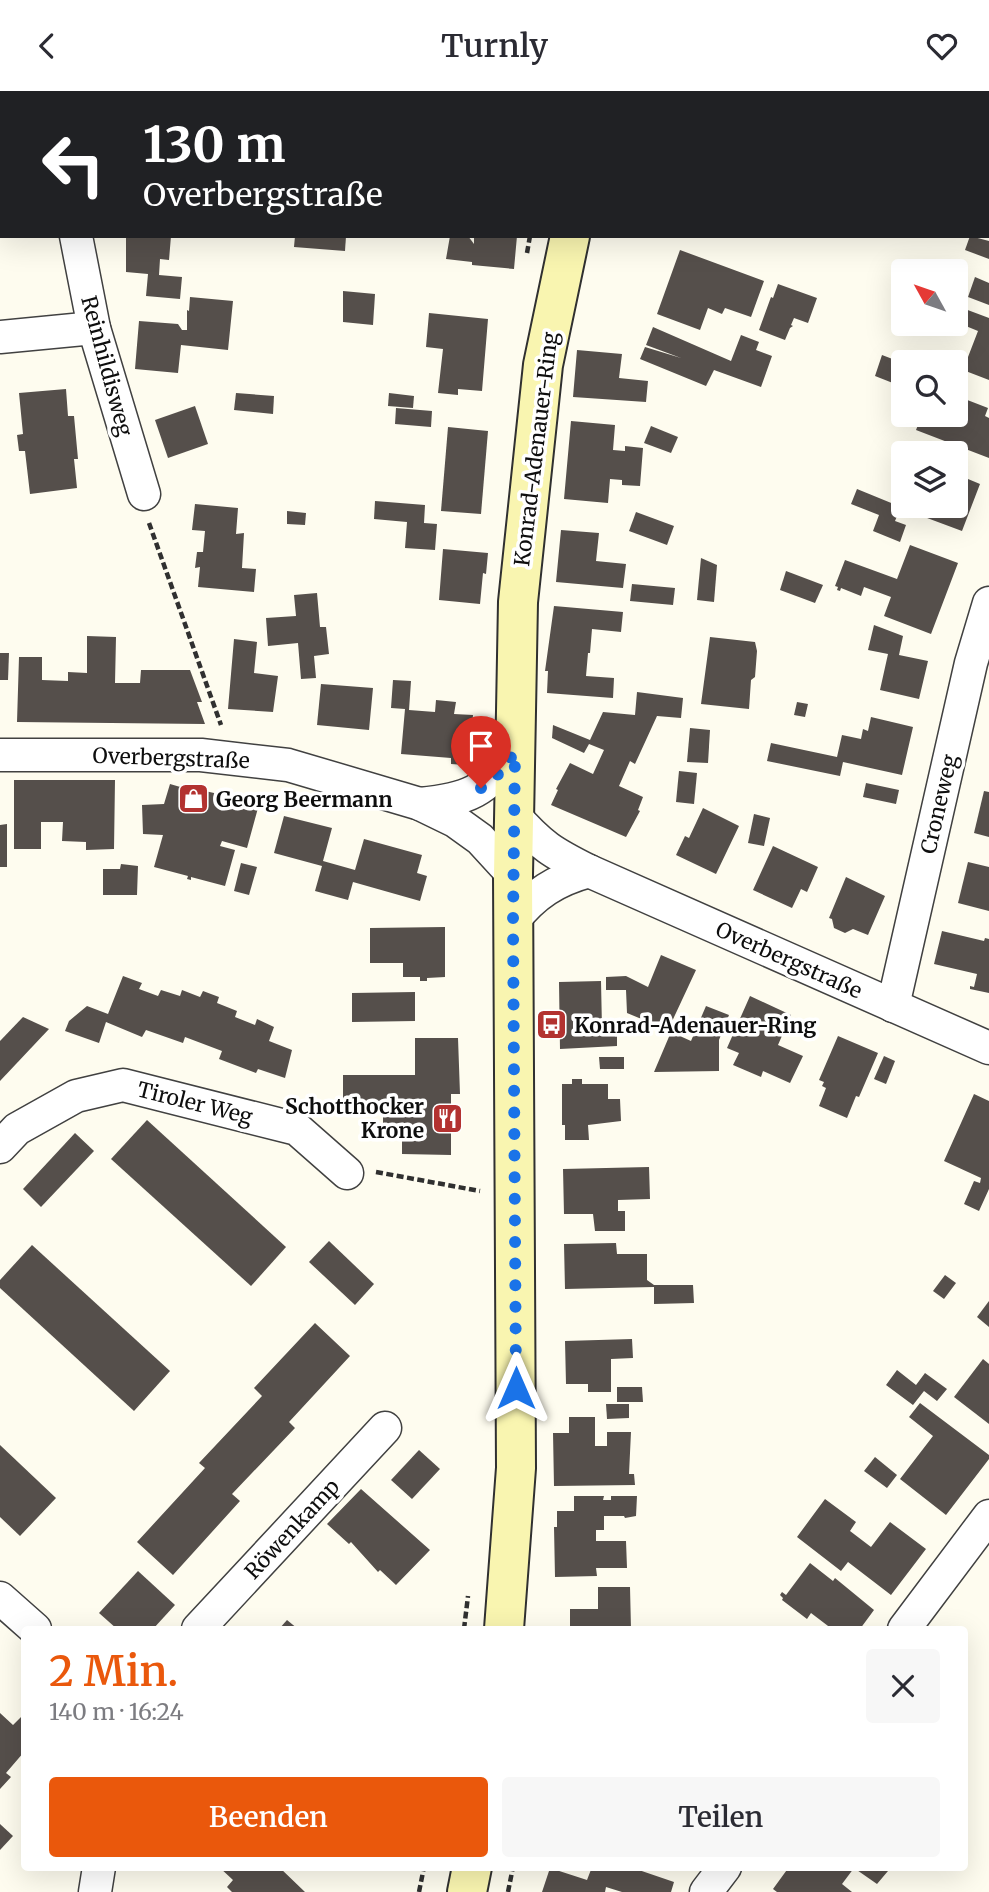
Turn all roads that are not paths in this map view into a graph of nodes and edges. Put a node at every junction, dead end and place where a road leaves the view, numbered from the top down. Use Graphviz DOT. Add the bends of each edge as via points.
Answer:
graph roads {
  1 [pos="76,238"];
  2 [pos="570,238"];
  3 [pos="94,328"];
  4 [pos="0,337"];
  5 [pos="144,494"];
  6 [pos="989,603"];
  7 [pos="515,752"];
  8 [pos="0,755"];
  9 [pos="420,804"];
  10 [pos="514,815"];
  11 [pos="589,871"];
  12 [pos="513,875"];
  13 [pos="513,921"];
  14 [pos="893,1006"];
  15 [pos="989,1048"];
  16 [pos="0,1147"];
  17 [pos="347,1173"];
  18 [pos="385,1428"];
  19 [pos="989,1516"];
  20 [pos="0,1598"];
  21 [pos="32,1626"];
  22 [pos="201,1626"];
  23 [pos="504,1626"];
  24 [pos="906,1626"];
  25 [pos="98,1871"];
  26 [pos="471,1871"];
  27 [pos="722,1871"];
  28 [pos="95,1892"];
  29 [pos="467,1892"];
  30 [pos="706,1892"];
  1 -- 3 [label="street, Reinhildisweg"];
  2 -- 7 [label="main road, Konrad-Adenauer-Ring" via="543,365 518,602"];
  3 -- 4 [label="street"];
  3 -- 5 [label="street, Reinhildisweg"];
  6 -- 14 [label="street, Croneweg" via="971,663"];
  7 -- 9 [label="street, Overbergstraße" via="481,788 454,801"];
  7 -- 10 [label="main road, Konrad-Adenauer-Ring"];
  8 -- 9 [label="street, Overbergstraße" via="233,758 288,765"];
  9 -- 12 [label="street, Overbergstraße" via="471,833"];
  10 -- 11 [label="street, Overbergstraße" via="551,852"];
  10 -- 12 [label="main road, Konrad-Adenauer-Ring"];
  11 -- 13 [label="street" via="547,888"];
  11 -- 14 [label="street, Overbergstraße"];
  12 -- 13 [label="main road, Konrad-Adenauer-Ring"];
  13 -- 23 [label="main road, Konrad-Adenauer-Ring" via="516,1468"];
  14 -- 15 [label="street, Overbergstraße"];
  16 -- 17 [label="street, Tiroler Weg" via="17,1129 76,1096 123,1084 298,1129"];
  18 -- 22 [label="street, Röwenkamp"];
  19 -- 24 [label="street"];
  20 -- 21 [label="street"];
  25 -- 28 [label="street"];
  26 -- 29 [label="main road"];
  27 -- 30 [label="street"];
}
